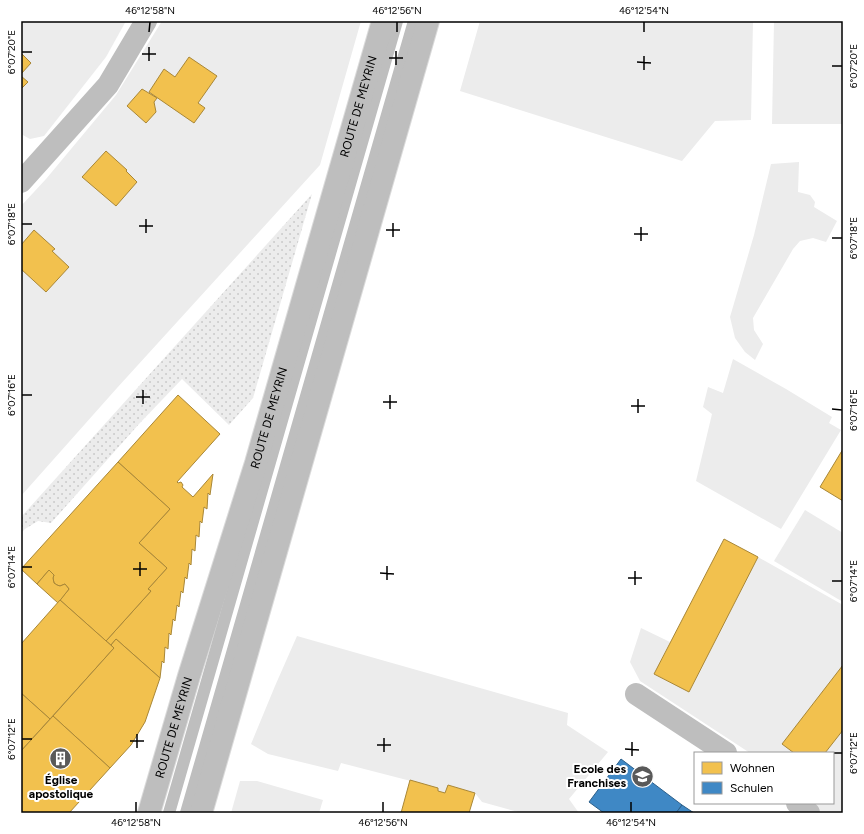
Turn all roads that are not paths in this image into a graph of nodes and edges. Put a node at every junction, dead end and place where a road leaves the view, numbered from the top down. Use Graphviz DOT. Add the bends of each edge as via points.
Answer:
graph roads {
  1 [pos="146,21"];
  2 [pos="383,21"];
  3 [pos="397,21"];
  4 [pos="414,21"];
  5 [pos="428,21"];
  6 [pos="25,170"];
  7 [pos="636,694"];
  8 [pos="724,752"];
  9 [pos="798,804"];
  10 [pos="149,813"];
  11 [pos="169,813"];
  12 [pos="186,813"];
  13 [pos="201,813"];
  14 [pos="809,813"];
  1 -- 6 [label="main road" via="108,85"];
  2 -- 10 [label="main road, ROUTE DE MEYRIN" via="256,463 188,676"];
  3 -- 11 [label="lane"];
  4 -- 12 [label="lane"];
  5 -- 13 [label="main road"];
  7 -- 8 [label="main road"];
  9 -- 14 [label="main road"];
}
